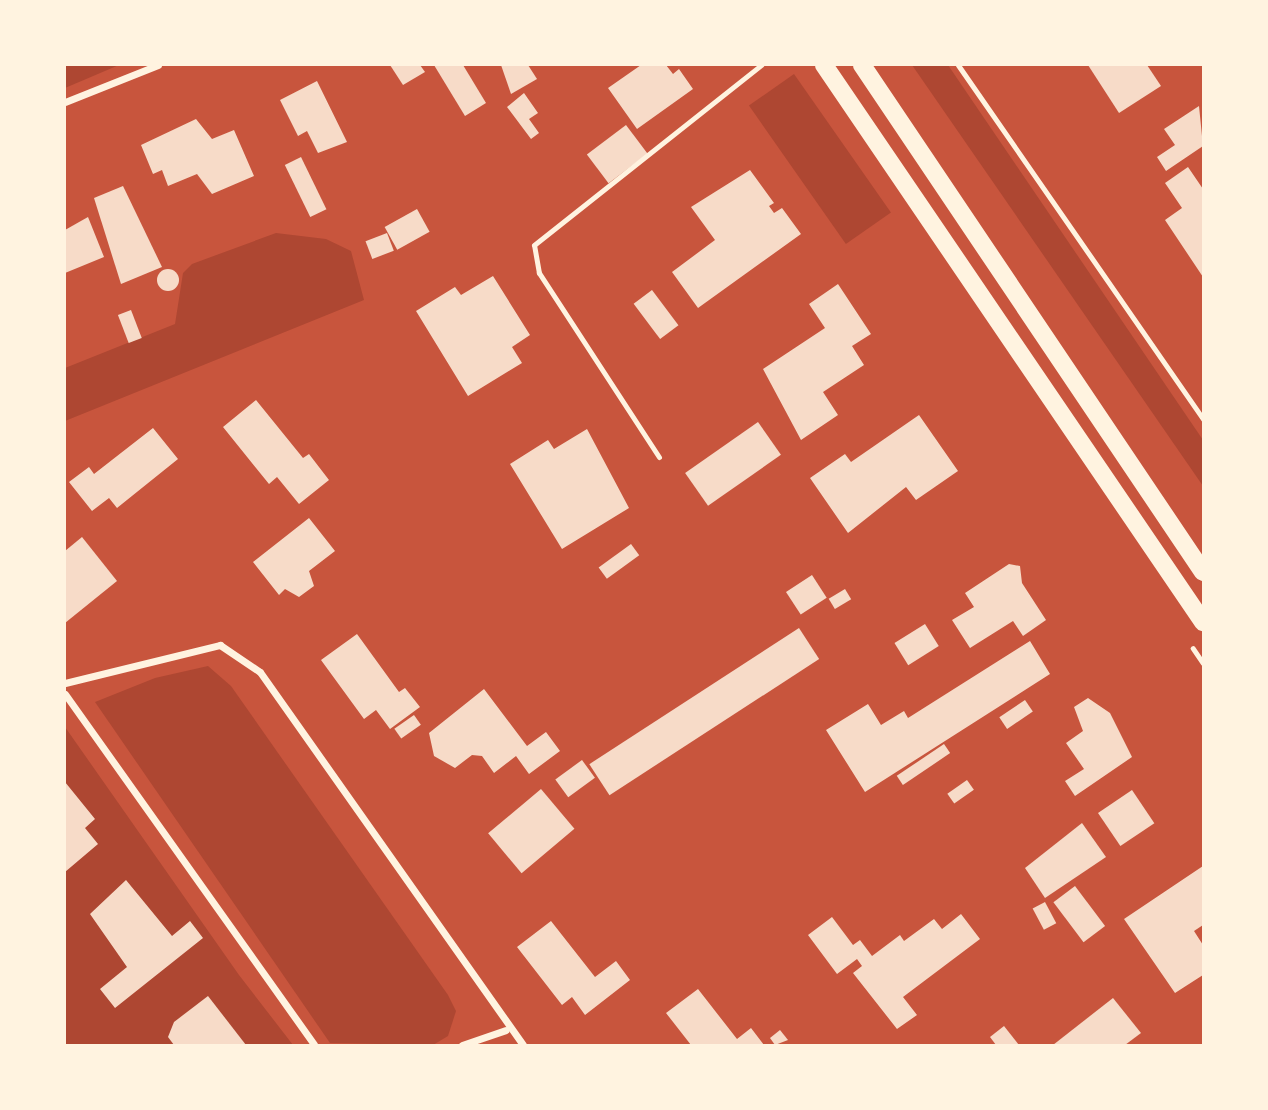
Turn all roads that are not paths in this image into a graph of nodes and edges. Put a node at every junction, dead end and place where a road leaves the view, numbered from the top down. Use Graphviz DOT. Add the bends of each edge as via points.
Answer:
graph roads {
  1 [pos="158,65"];
  2 [pos="761,65"];
  3 [pos="824,65"];
  4 [pos="862,65"];
  5 [pos="958,65"];
  6 [pos="65,102"];
  7 [pos="1203,419"];
  8 [pos="659,457"];
  9 [pos="1203,572"];
  10 [pos="1203,622"];
  11 [pos="65,683"];
  12 [pos="65,694"];
  13 [pos="506,1030"];
  14 [pos="314,1045"];
  15 [pos="462,1045"];
  16 [pos="523,1045"];
  1 -- 6 [label="street"];
  2 -- 8 [label="lane" via="534,245 539,273"];
  3 -- 10 [label="main road"];
  4 -- 9 [label="main road"];
  5 -- 7 [label="lane"];
  11 -- 13 [label="street" via="220,645 260,672"];
  12 -- 14 [label="street"];
  13 -- 15 [label="street"];
  13 -- 16 [label="street"];
}
